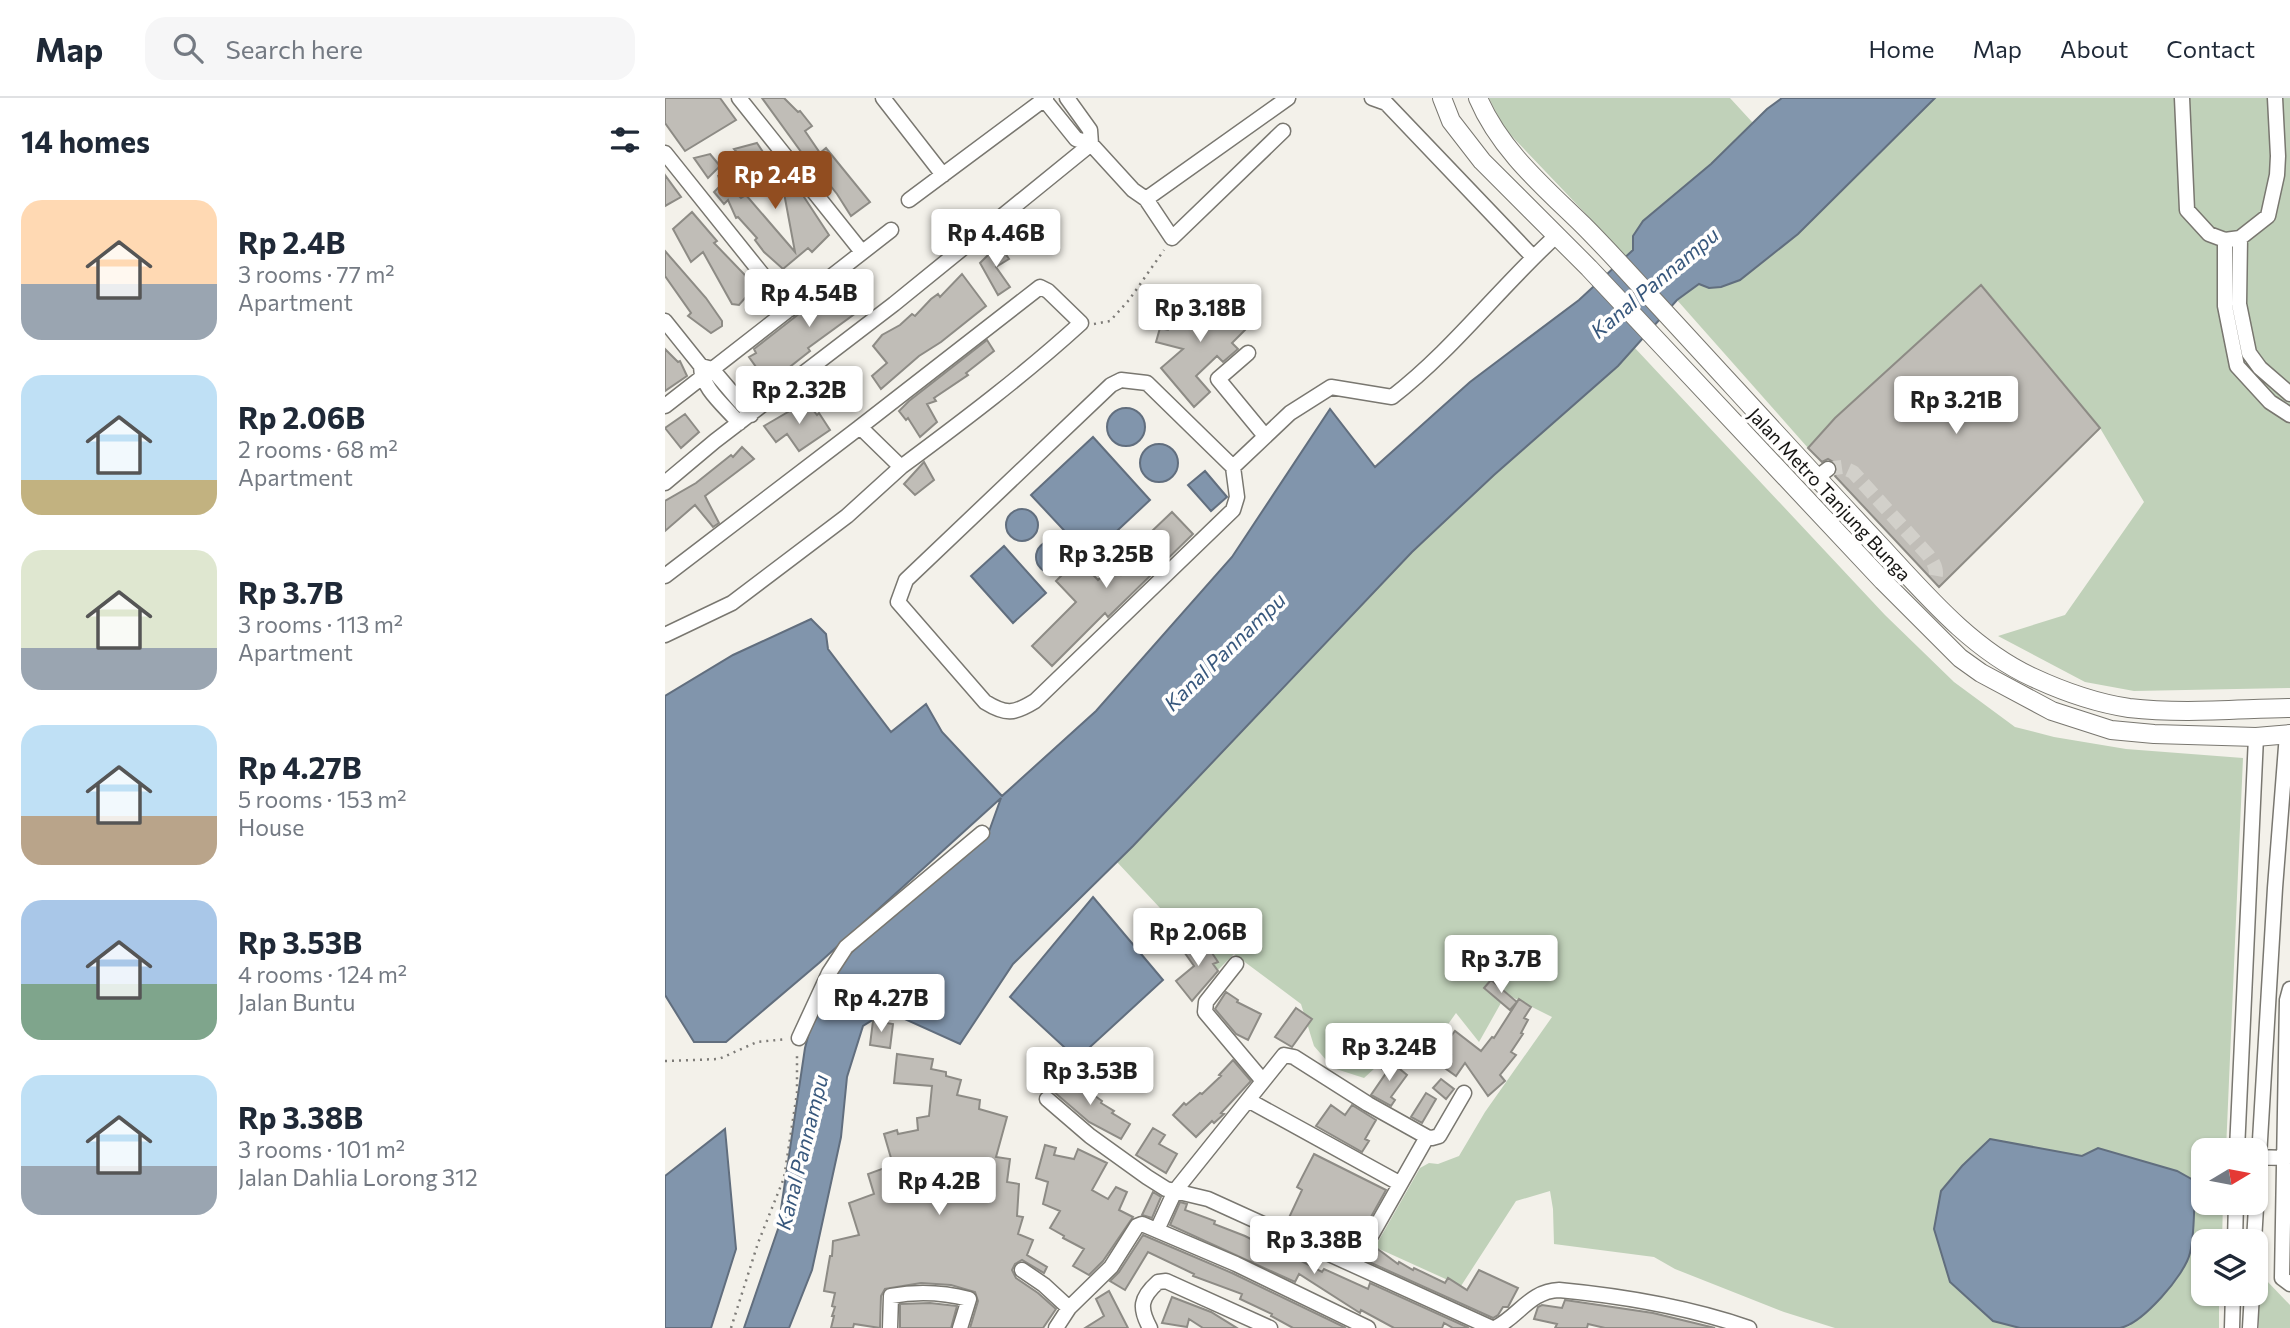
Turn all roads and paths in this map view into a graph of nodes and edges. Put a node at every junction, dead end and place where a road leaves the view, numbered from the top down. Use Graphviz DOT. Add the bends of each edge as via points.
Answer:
graph roads {
  1 [pos="740,98"];
  2 [pos="883,98"];
  3 [pos="1044,98"];
  4 [pos="1066,98"];
  5 [pos="1288,98"];
  6 [pos="1372,98"];
  7 [pos="1431,98"];
  8 [pos="1442,98"];
  9 [pos="1478,98"];
  10 [pos="2182,98"];
  11 [pos="2275,98"];
  12 [pos="1451,121"];
  13 [pos="1283,131"];
  14 [pos="1091,144"];
  15 [pos="665,153"];
  16 [pos="2284,163"];
  17 [pos="943,174"];
  18 [pos="1146,199"];
  19 [pos="909,200"];
  20 [pos="891,230"];
  21 [pos="1556,236"];
  22 [pos="1172,238"];
  23 [pos="2240,238"];
  24 [pos="2225,240"];
  25 [pos="862,252"];
  26 [pos="1532,257"];
  27 [pos="2232,305"];
  28 [pos="790,309"];
  29 [pos="665,321"];
  30 [pos="1081,323"];
  31 [pos="1248,353"];
  32 [pos="705,371"];
  33 [pos="2290,394"];
  34 [pos="665,406"];
  35 [pos="2290,415"];
  36 [pos="745,419"];
  37 [pos="860,427"];
  38 [pos="1265,436"];
  39 [pos="901,467"];
  40 [pos="1233,467"];
  41 [pos="665,483"];
  42 [pos="665,576"];
  43 [pos="665,635"];
  44 [pos="2290,708"];
  45 [pos="2289,734"];
  46 [pos="2256,737"];
  47 [pos="982,833"];
  48 [pos="2274,905"];
  49 [pos="2290,905"];
  50 [pos="1235,964"];
  51 [pos="2290,989"];
  52 [pos="799,1038"];
  53 [pos="665,1061"];
  54 [pos="1263,1081"];
  55 [pos="1464,1093"];
  56 [pos="1047,1099"];
  57 [pos="1248,1100"];
  58 [pos="1427,1137"];
  59 [pos="2238,1138"];
  60 [pos="2259,1138"];
  61 [pos="2285,1152"];
  62 [pos="2268,1153"];
  63 [pos="1399,1183"];
  64 [pos="1175,1191"];
  65 [pos="2287,1222"];
  66 [pos="1157,1230"];
  67 [pos="1355,1264"];
  68 [pos="1022,1270"];
  69 [pos="2290,1284"];
  70 [pos="2233,1306"];
  71 [pos="2252,1306"];
  72 [pos="1070,1307"];
  73 [pos="731,1328"];
  74 [pos="890,1328"];
  75 [pos="960,1328"];
  76 [pos="1056,1328"];
  77 [pos="1150,1328"];
  78 [pos="1270,1328"];
  79 [pos="1368,1328"];
  80 [pos="1494,1328"];
  81 [pos="1749,1328"];
  82 [pos="2232,1328"];
  83 [pos="2251,1328"];
  1 -- 25 [label="street"];
  2 -- 17 [label="street"];
  3 -- 14 [label="street" via="1076,139"];
  3 -- 17 [label="street"];
  4 -- 14 [label="street" via="1090,130"];
  5 -- 18 [label="street"];
  6 -- 26 [label="street" via="1386,103"];
  7 -- 12 [label="street"];
  8 -- 12 [label="main road, Jalan Metro Tanjung Bunga"];
  9 -- 44 [label="main road, Jalan Metro Tanjung Bunga" via="1519,161 1931,589 1966,633 2030,676 2128,708"];
  10 -- 24 [label="street" via="2187,210 2209,233"];
  11 -- 16 [label="street"];
  12 -- 21 [label="main road, Jalan Metro Tanjung Bunga" via="1482,161"];
  13 -- 22 [label="street"];
  14 -- 18 [label="street"];
  14 -- 36 [label="street"];
  15 -- 28 [label="street"];
  16 -- 23 [label="street" via="2268,216"];
  17 -- 19 [label="street"];
  18 -- 22 [label="street"];
  20 -- 25 [label="street"];
  21 -- 26 [label="street"];
  21 -- 46 [label="main road, Jalan Metro Tanjung Bunga" via="1883,581 1981,673 2052,711 2111,730"];
  22 -- 30 [label="path" via="1110,321"];
  23 -- 24 [label="street"];
  23 -- 27 [label="street"];
  24 -- 27 [label="street"];
  25 -- 28 [label="street"];
  26 -- 38 [label="street" via="1425,372 1392,397 1331,387 1290,413"];
  27 -- 33 [label="street" via="2249,353"];
  27 -- 35 [label="street" via="2237,366 2270,402"];
  28 -- 32 [label="street"];
  29 -- 32 [label="street"];
  30 -- 37 [label="street" via="1040,287"];
  30 -- 39 [label="street" via="1036,365"];
  31 -- 38 [label="street" via="1218,379"];
  32 -- 34 [label="street"];
  32 -- 36 [label="street"];
  36 -- 41 [label="street"];
  37 -- 39 [label="street"];
  37 -- 42 [label="street"];
  38 -- 40 [label="street"];
  39 -- 43 [label="street" via="847,516 732,603"];
  40 -- 40 [label="street" via="1237,497 1233,510 1035,701 1020,710 1000,712 985,702 898,602 906,580 1121,380 1147,383"];
  45 -- 46 [label="main road, Jalan Metro Tanjung Bunga"];
  45 -- 48 [label="street"];
  46 -- 59 [label="street"];
  47 -- 52 [label="street" via="846,947"];
  48 -- 49 [label="street"];
  48 -- 60 [label="street"];
  50 -- 54 [label="street" via="1206,1002 1205,1012"];
  51 -- 61 [label="street"];
  52 -- 53 [label="path" via="757,1042 719,1059"];
  52 -- 73 [label="path" via="785,1178"];
  54 -- 57 [label="street"];
  54 -- 58 [label="street" via="1282,1057 1289,1055"];
  55 -- 58 [label="street" via="1439,1136"];
  56 -- 64 [label="street" via="1147,1177"];
  57 -- 63 [label="street"];
  57 -- 64 [label="street"];
  58 -- 63 [label="street"];
  61 -- 62 [label="street"];
  61 -- 65 [label="street"];
  63 -- 67 [label="street"];
  64 -- 66 [label="street"];
  64 -- 67 [label="street" via="1208,1199"];
  65 -- 69 [label="street" via="2282,1278"];
  66 -- 72 [label="street" via="1137,1226 1111,1267"];
  66 -- 79 [label="street"];
  67 -- 80 [label="street"];
  68 -- 72 [label="street"];
  70 -- 82 [label="street"];
  71 -- 83 [label="street"];
  72 -- 76 [label="street"];
  74 -- 75 [label="street" via="891,1296 911,1292 969,1299"];
  77 -- 78 [label="street" via="1142,1311 1143,1300 1158,1282 1166,1281"];
  80 -- 81 [label="street" via="1549,1290 1645,1302"];
}
